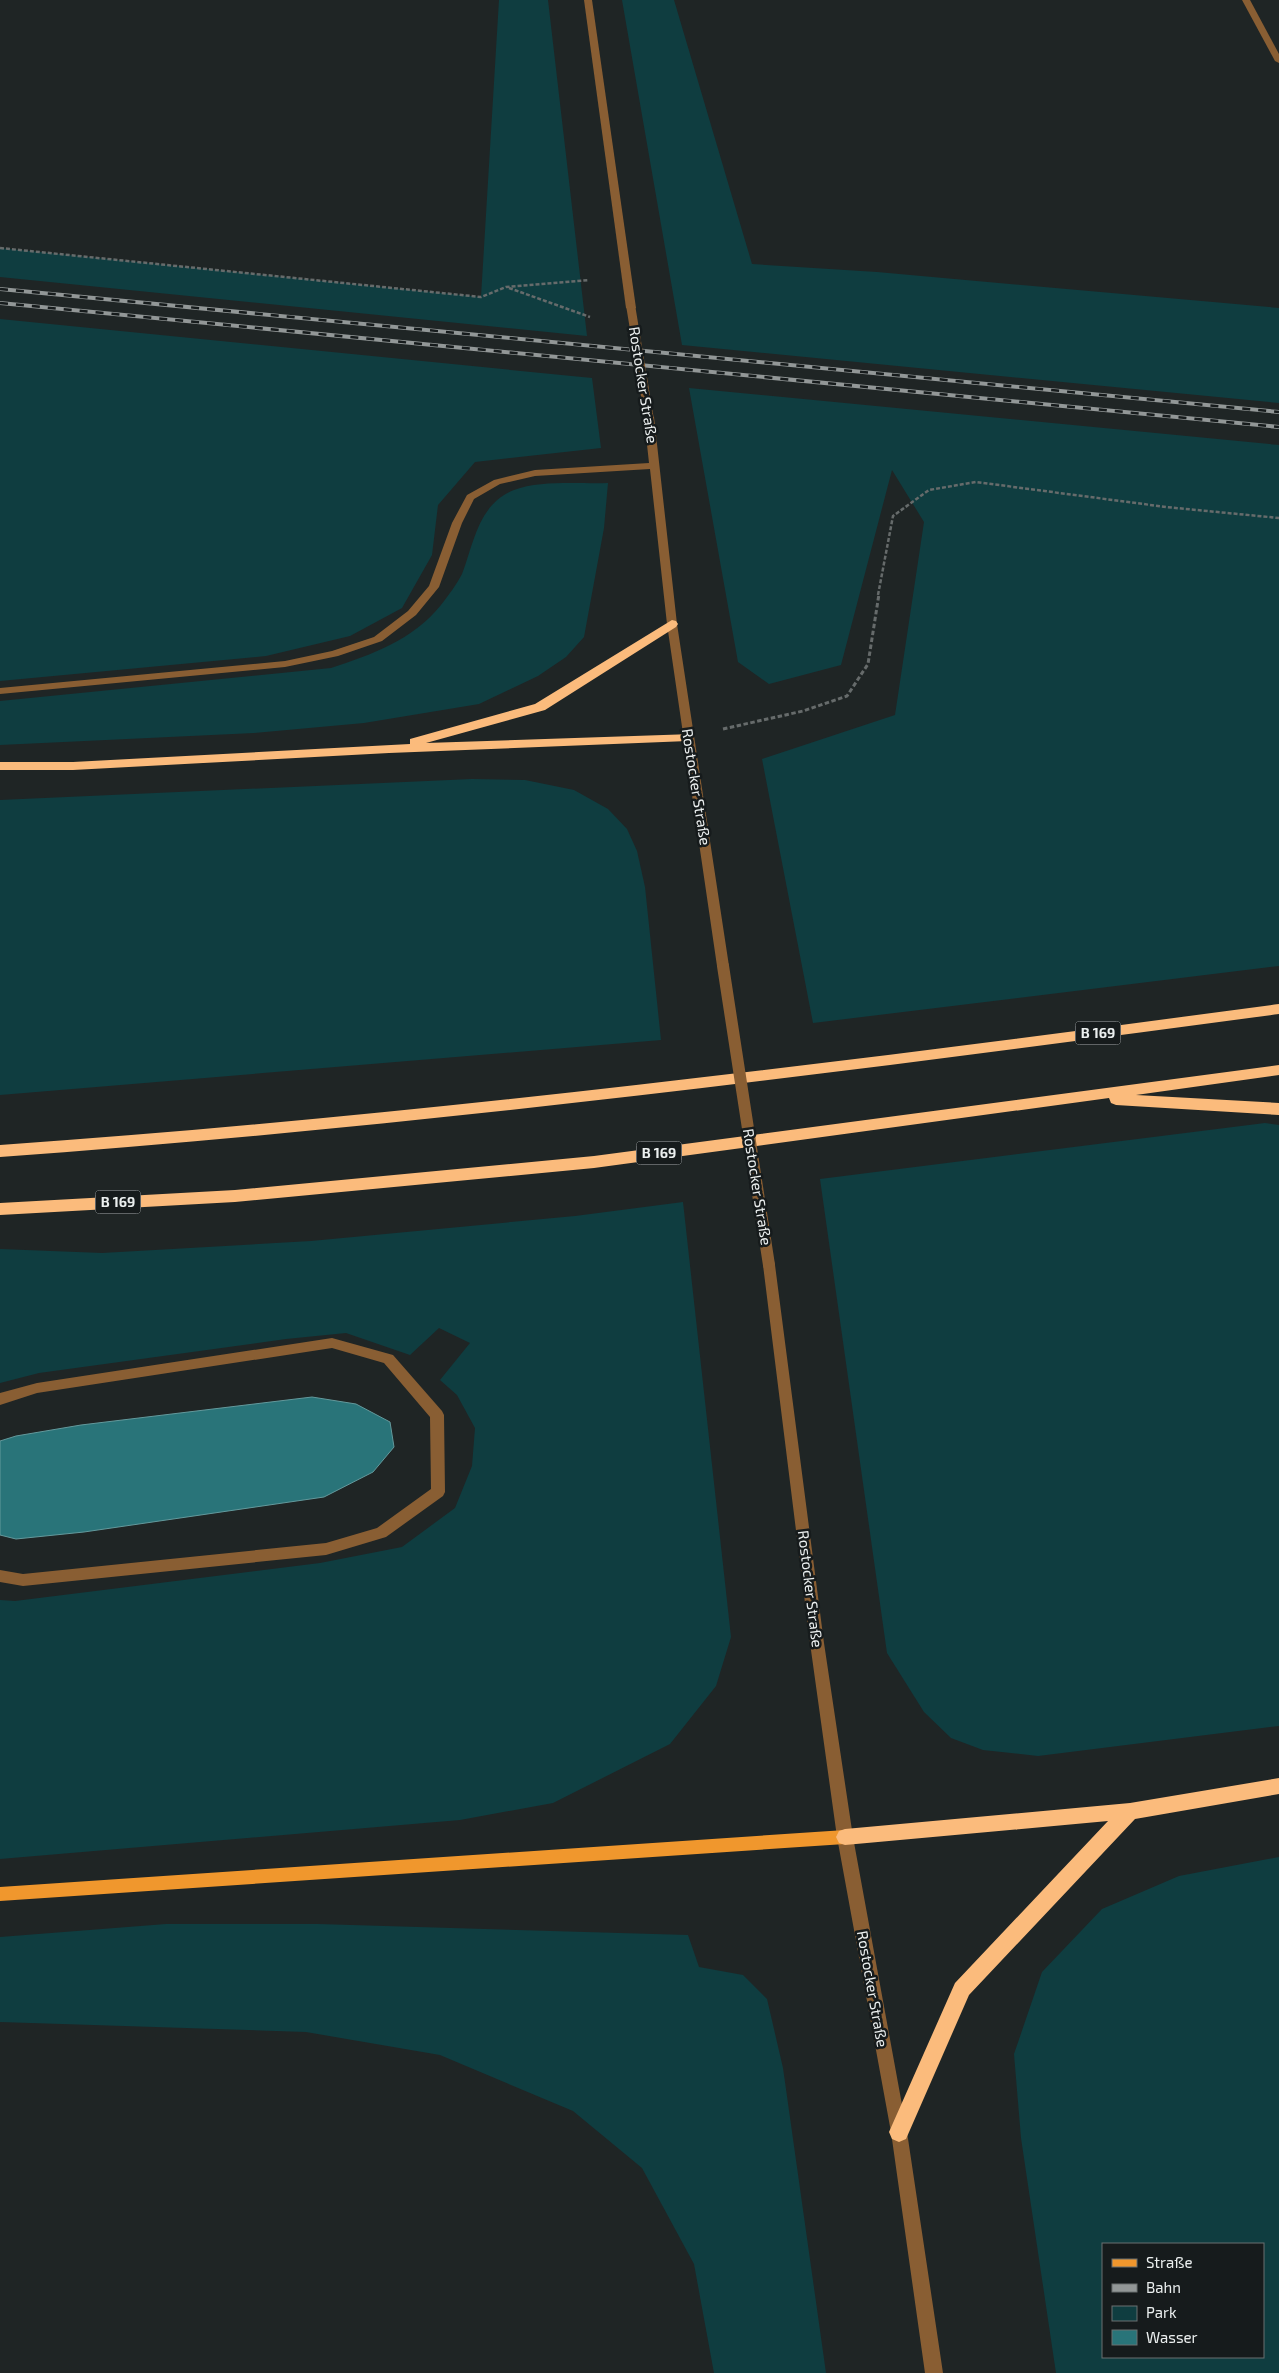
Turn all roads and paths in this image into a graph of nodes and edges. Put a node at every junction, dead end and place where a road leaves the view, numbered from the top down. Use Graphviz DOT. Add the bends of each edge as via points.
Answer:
graph roads {
  1 [pos="588,0"];
  2 [pos="1246,0"];
  3 [pos="1279,61"];
  4 [pos="0,248"];
  5 [pos="589,280"];
  6 [pos="506,287"];
  7 [pos="590,317"];
  8 [pos="654,466"];
  9 [pos="1279,518"];
  10 [pos="672,624"];
  11 [pos="0,691"];
  12 [pos="688,737"];
  13 [pos="389,749"];
  14 [pos="0,766"];
  15 [pos="73,766"];
  16 [pos="0,777"];
  17 [pos="1279,1009"];
  18 [pos="1279,1070"];
  19 [pos="1082,1097"];
  20 [pos="1279,1110"];
  21 [pos="0,1141"];
  22 [pos="80,1146"];
  23 [pos="0,1151"];
  24 [pos="0,1209"];
  25 [pos="0,1399"];
  26 [pos="0,1576"];
  27 [pos="1279,1786"];
  28 [pos="1130,1811"];
  29 [pos="844,1837"];
  30 [pos="0,1894"];
  31 [pos="899,2132"];
  32 [pos="934,2373"];
  1 -- 8 [label="street, Rostocker Straße, bridge"];
  2 -- 3 [label="street"];
  4 -- 6 [label="path" via="481,297"];
  5 -- 6 [label="path"];
  6 -- 7 [label="path"];
  8 -- 10 [label="street, Rostocker Straße"];
  8 -- 11 [label="street" via="536,473 497,482 470,497 434,587 412,614 378,639 334,654 285,664"];
  9 -- 12 [label="path" via="976,482 929,490 893,516 868,664 847,696 803,711"];
  10 -- 12 [label="street, Rostocker Straße"];
  10 -- 13 [label="highway" via="540,707"];
  12 -- 13 [label="highway"];
  12 -- 29 [label="street, Rostocker Straße, bridge" via="769,1265"];
  13 -- 15 [label="highway"];
  14 -- 15 [label="highway"];
  15 -- 16 [label="highway"];
  17 -- 22 [label="highway, B 169" via="540,1104"];
  18 -- 19 [label="highway, B 169"];
  19 -- 20 [label="highway"];
  19 -- 24 [label="highway, B 169" via="594,1162 235,1196"];
  21 -- 22 [label="highway"];
  22 -- 23 [label="highway, B 169"];
  25 -- 26 [label="street" via="37,1388 332,1343 388,1359 437,1415 438,1492 381,1533 326,1549 23,1580"];
  27 -- 28 [label="highway"];
  28 -- 29 [label="highway"];
  28 -- 31 [label="highway" via="962,1989"];
  29 -- 30 [label="main road"];
  29 -- 31 [label="street, Rostocker Straße"];
  31 -- 32 [label="street, Rostocker Straße"];
}
